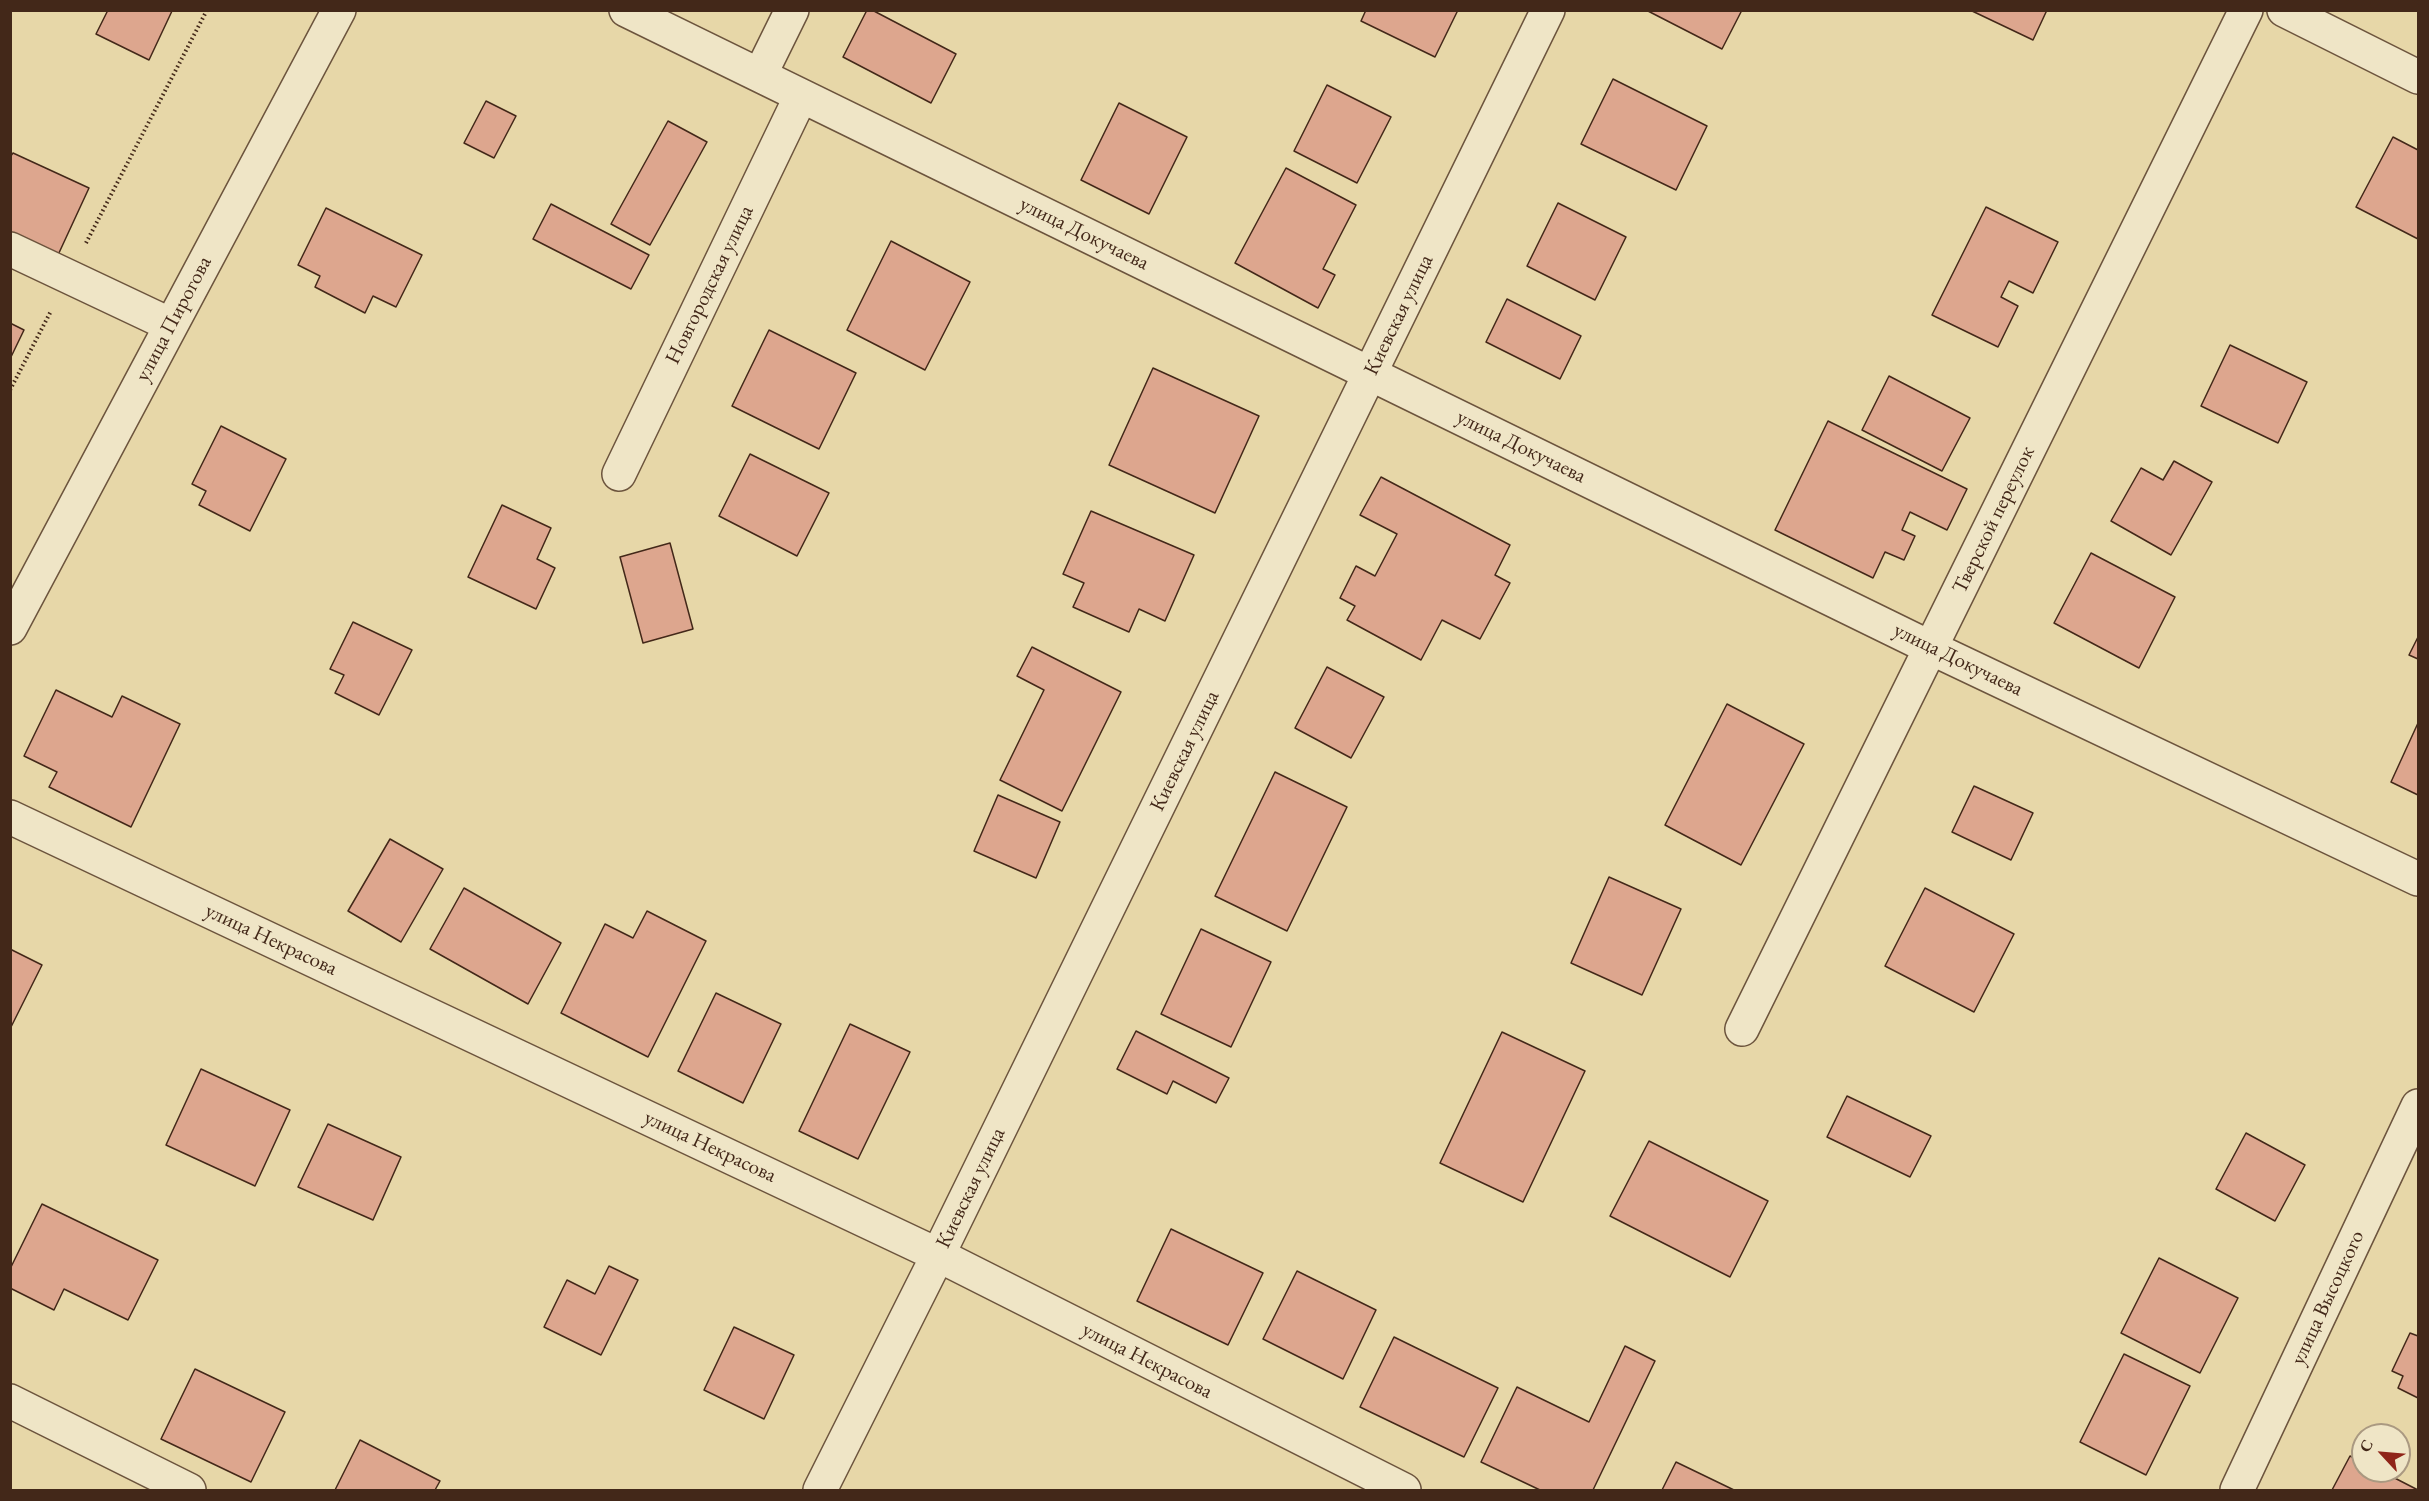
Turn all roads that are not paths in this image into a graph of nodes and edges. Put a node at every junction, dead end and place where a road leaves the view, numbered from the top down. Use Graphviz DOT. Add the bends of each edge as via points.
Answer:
graph roads {
  1 [pos="339,10"];
  2 [pos="626,10"];
  3 [pos="792,10"];
  4 [pos="1548,10"];
  5 [pos="2246,10"];
  6 [pos="2284,10"];
  7 [pos="760,75"];
  8 [pos="2418,77"];
  9 [pos="801,96"];
  10 [pos="10,249"];
  11 [pos="171,325"];
  12 [pos="1371,374"];
  13 [pos="619,474"];
  14 [pos="10,628"];
  15 [pos="1931,648"];
  16 [pos="10,817"];
  17 [pos="2418,879"];
  18 [pos="1742,1029"];
  19 [pos="2418,1106"];
  20 [pos="938,1255"];
  21 [pos="10,1401"];
  22 [pos="155,1483"];
  23 [pos="189,1491"];
  24 [pos="820,1491"];
  25 [pos="1404,1491"];
  26 [pos="2237,1491"];
  1 -- 11 [label="street, улица Пирогова"];
  2 -- 7 [label="street, улица Докучаева"];
  3 -- 7 [label="street"];
  4 -- 12 [label="street, Киевская улица"];
  5 -- 15 [label="street, Тверской переулок"];
  6 -- 8 [label="street"];
  7 -- 9 [label="street, улица Докучаева"];
  9 -- 12 [label="street, улица Докучаева"];
  9 -- 13 [label="street, Новгородская улица"];
  10 -- 11 [label="street"];
  11 -- 14 [label="street, улица Пирогова"];
  12 -- 15 [label="street, улица Докучаева"];
  12 -- 20 [label="street, Киевская улица"];
  15 -- 17 [label="street, улица Докучаева"];
  15 -- 18 [label="street, Тверской переулок"];
  16 -- 20 [label="street, улица Некрасова"];
  19 -- 26 [label="street, улица Высоцкого"];
  20 -- 24 [label="street, Киевская улица"];
  20 -- 25 [label="street, улица Некрасова"];
  21 -- 22 [label="street"];
  22 -- 23 [label="street"];
}
